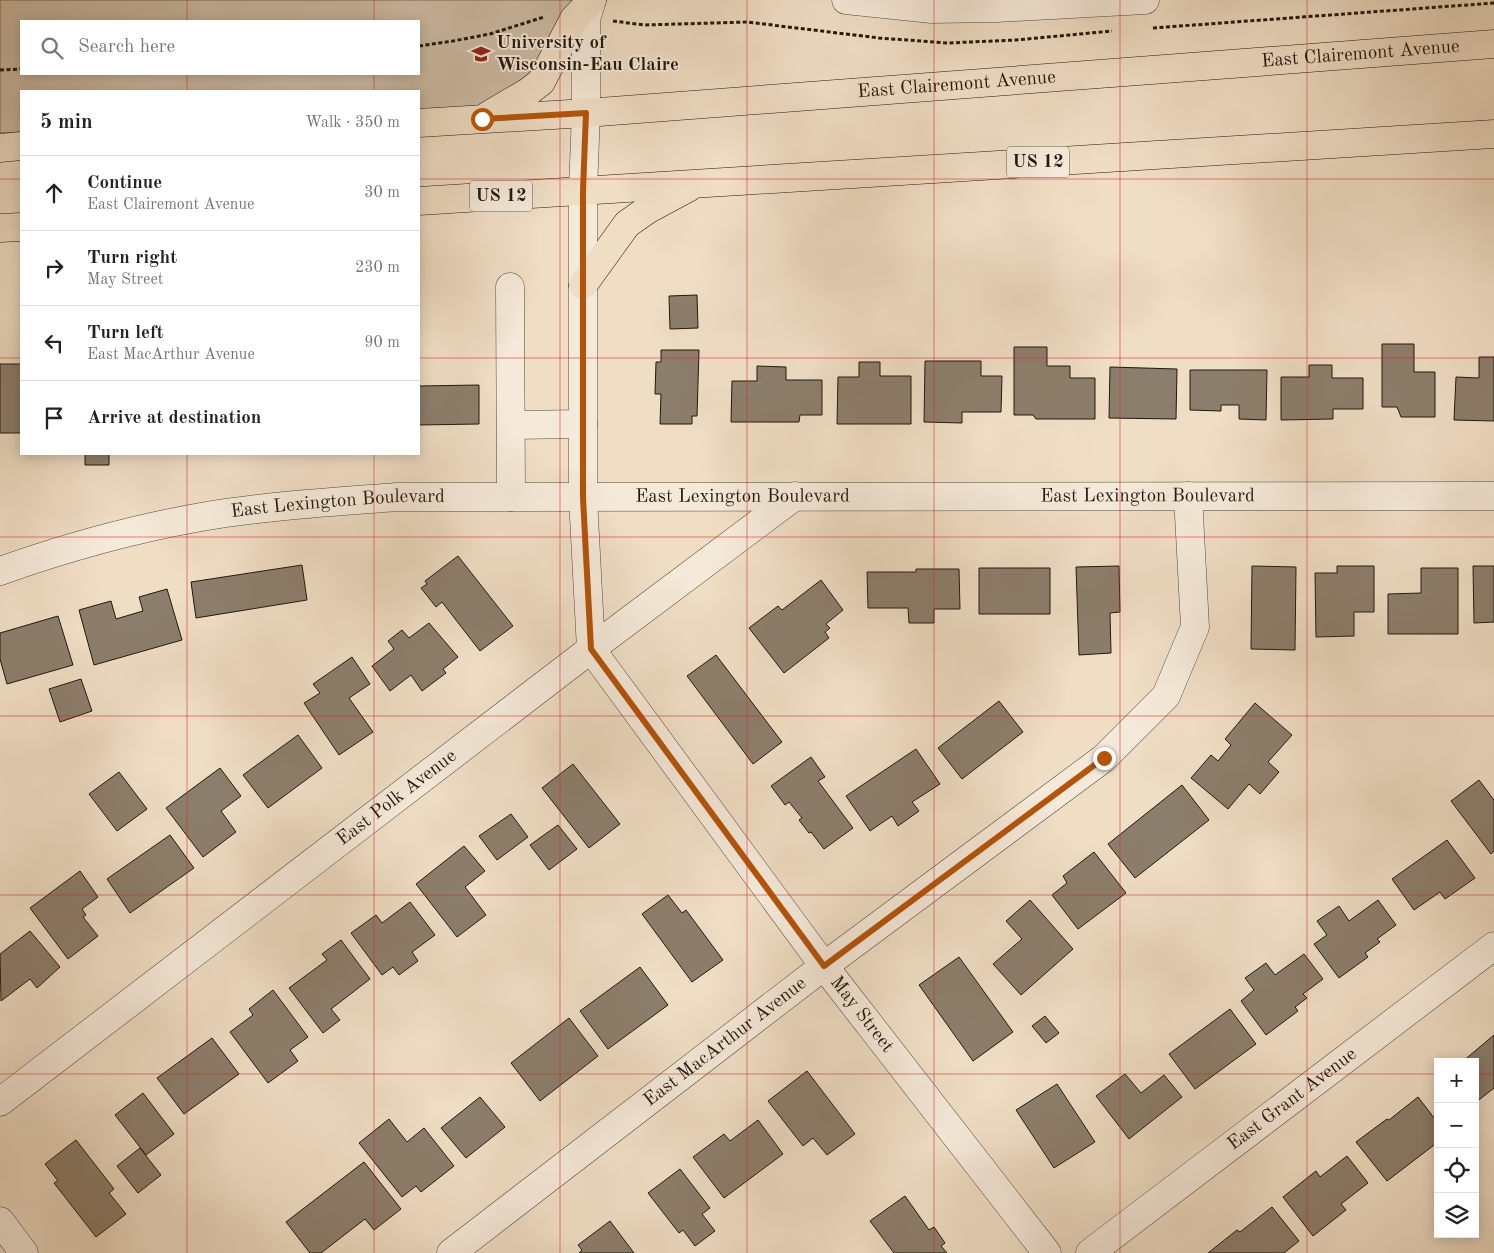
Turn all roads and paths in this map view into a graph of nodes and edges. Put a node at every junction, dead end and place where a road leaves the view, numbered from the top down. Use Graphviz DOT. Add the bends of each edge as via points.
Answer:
graph roads {
  1 [pos="592,0"];
  2 [pos="846,0"];
  3 [pos="1145,0"];
  4 [pos="1494,44"];
  5 [pos="20,69"];
  6 [pos="0,70"];
  7 [pos="586,113"];
  8 [pos="482,119"];
  9 [pos="420,123"];
  10 [pos="1494,134"];
  11 [pos="20,146"];
  12 [pos="0,148"];
  13 [pos="697,183"];
  14 [pos="583,190"];
  15 [pos="420,201"];
  16 [pos="583,285"];
  17 [pos="510,287"];
  18 [pos="583,424"];
  19 [pos="511,425"];
  20 [pos="795,496"];
  21 [pos="1188,496"];
  22 [pos="1494,496"];
  23 [pos="511,497"];
  24 [pos="583,498"];
  25 [pos="0,572"];
  26 [pos="591,649"];
  27 [pos="1494,946"];
  28 [pos="824,966"];
  29 [pos="0,1102"];
  30 [pos="0,1222"];
  31 [pos="24,1253"];
  32 [pos="451,1253"];
  33 [pos="1047,1253"];
  34 [pos="1090,1253"];
  1 -- 7 [label="street" via="586,19"];
  1 -- 8 [label="main road" via="574,19 541,82"];
  2 -- 3 [label="street" via="932,9"];
  4 -- 7 [label="main road, East Clairemont Avenue"];
  5 -- 6 [label="path"];
  7 -- 8 [label="main road, East Clairemont Avenue"];
  7 -- 14 [label="street"];
  8 -- 9 [label="main road, East Clairemont Avenue"];
  10 -- 13 [label="main road, US 12"];
  11 -- 12 [label="main road"];
  13 -- 14 [label="main road, US 12"];
  13 -- 16 [label="main road" via="626,224"];
  14 -- 15 [label="main road, US 12"];
  14 -- 16 [label="street"];
  16 -- 18 [label="street"];
  17 -- 19 [label="street"];
  18 -- 19 [label="street"];
  18 -- 24 [label="street"];
  19 -- 23 [label="street"];
  20 -- 21 [label="street, East Lexington Boulevard"];
  20 -- 24 [label="street, East Lexington Boulevard"];
  20 -- 26 [label="street, East Polk Avenue"];
  21 -- 22 [label="street, East Lexington Boulevard"];
  21 -- 28 [label="street, East MacArthur Avenue" via="1195,627 1166,696 1104,758"];
  23 -- 24 [label="street, East Lexington Boulevard"];
  23 -- 25 [label="street, East Lexington Boulevard" via="388,498 201,517 134,532"];
  24 -- 26 [label="street"];
  26 -- 28 [label="street, May Street"];
  26 -- 29 [label="street, East Polk Avenue"];
  27 -- 34 [label="street, East Grant Avenue"];
  28 -- 32 [label="street, East MacArthur Avenue"];
  28 -- 33 [label="street, May Street"];
  30 -- 31 [label="street"];
}
